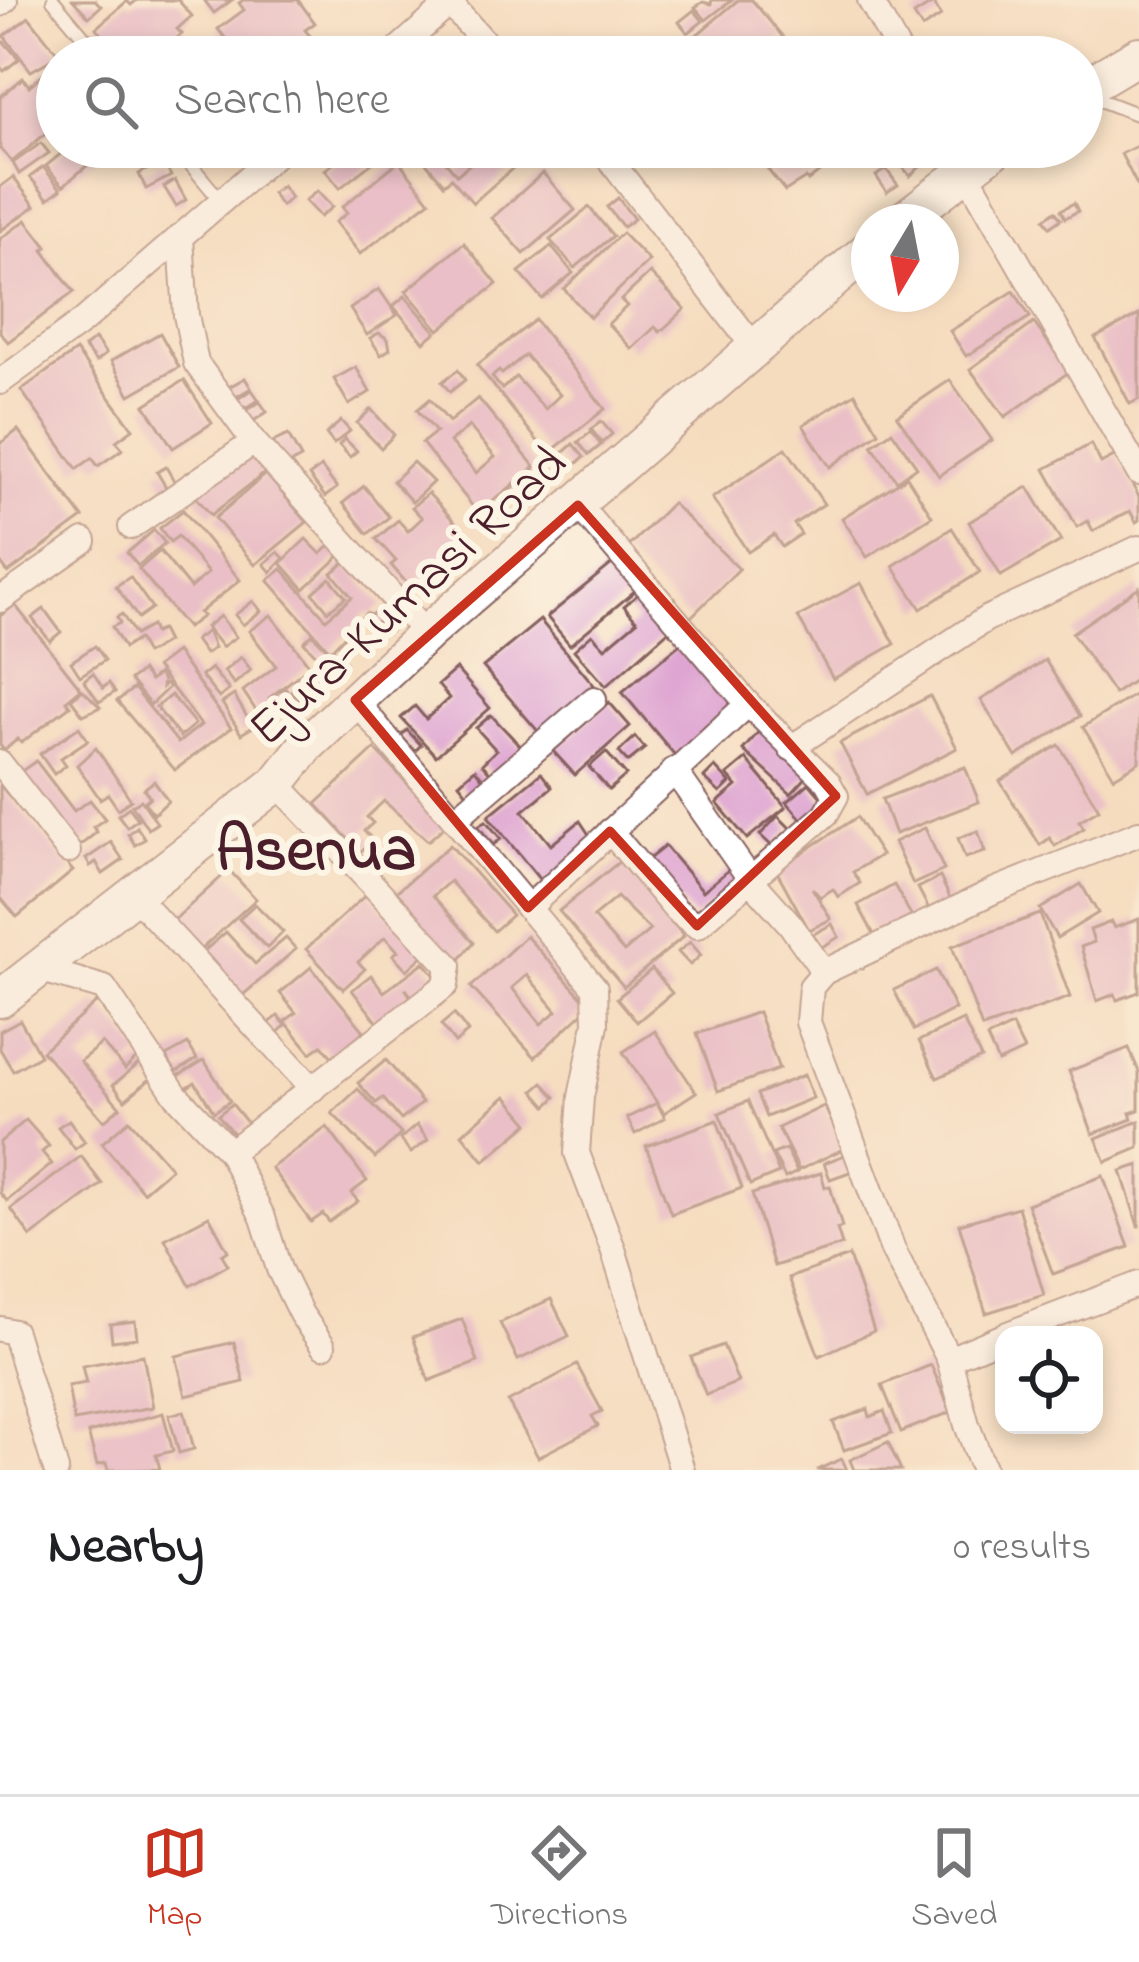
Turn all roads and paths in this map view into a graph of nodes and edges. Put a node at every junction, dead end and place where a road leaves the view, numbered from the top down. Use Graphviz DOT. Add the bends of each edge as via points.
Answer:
graph roads {
  1 [pos="53,0"];
  2 [pos="870,0"];
  3 [pos="452,2"];
  4 [pos="83,36"];
  5 [pos="412,36"];
  6 [pos="480,36"];
  7 [pos="890,36"];
  8 [pos="1139,55"];
  9 [pos="1103,77"];
  10 [pos="1103,99"];
  11 [pos="1139,115"];
  12 [pos="194,168"];
  13 [pos="260,168"];
  14 [pos="616,168"];
  15 [pos="950,168"];
  16 [pos="965,168"];
  17 [pos="221,201"];
  18 [pos="917,204"];
  19 [pos="181,238"];
  20 [pos="851,264"];
  21 [pos="754,347"];
  22 [pos="0,382"];
  23 [pos="254,442"];
  24 [pos="1139,473"];
  25 [pos="578,505"];
  26 [pos="131,527"];
  27 [pos="84,541"];
  28 [pos="1139,548"];
  29 [pos="0,600"];
  30 [pos="426,634"];
  31 [pos="594,699"];
  32 [pos="355,700"];
  33 [pos="748,704"];
  34 [pos="791,748"];
  35 [pos="0,763"];
  36 [pos="674,770"];
  37 [pos="277,783"];
  38 [pos="455,819"];
  39 [pos="610,831"];
  40 [pos="1139,832"];
  41 [pos="68,851"];
  42 [pos="751,880"];
  43 [pos="134,896"];
  44 [pos="528,908"];
  45 [pos="38,969"];
  46 [pos="824,972"];
  47 [pos="0,999"];
  48 [pos="313,1089"];
  49 [pos="230,1152"];
  50 [pos="1139,1284"];
  51 [pos="1029,1326"];
  52 [pos="0,1329"];
  53 [pos="995,1339"];
  54 [pos="323,1346"];
  55 [pos="949,1359"];
  56 [pos="56,1470"];
  57 [pos="682,1470"];
  58 [pos="984,1470"];
  1 -- 4 [label="lane"];
  2 -- 7 [label="street"];
  3 -- 5 [label="street"];
  3 -- 6 [label="street"];
  8 -- 9 [label="main road"];
  10 -- 11 [label="lane"];
  12 -- 17 [label="lane"];
  13 -- 17 [label="street"];
  14 -- 21 [label="street"];
  15 -- 18 [label="main road"];
  16 -- 24 [label="street"];
  17 -- 19 [label="street"];
  19 -- 22 [label="street"];
  19 -- 23 [label="street" via="196,363"];
  20 -- 21 [label="main road, Ejura-Kumasi Road"];
  21 -- 25 [label="main road, Ejura-Kumasi Road"];
  23 -- 26 [label="street"];
  23 -- 30 [label="street"];
  25 -- 30 [label="main road, Ejura-Kumasi Road"];
  25 -- 33 [label="street"];
  27 -- 29 [label="street"];
  28 -- 34 [label="street" via="986,619"];
  30 -- 32 [label="main road, Ejura-Kumasi Road"];
  31 -- 38 [label="street"];
  32 -- 37 [label="main road, Ejura-Kumasi Road"];
  32 -- 38 [label="street"];
  33 -- 34 [label="street"];
  33 -- 36 [label="street"];
  34 -- 42 [label="street" via="836,796"];
  35 -- 41 [label="street"];
  36 -- 39 [label="street"];
  36 -- 42 [label="street"];
  37 -- 43 [label="main road, Ejura-Kumasi Road"];
  37 -- 48 [label="street" via="449,966 446,985"];
  38 -- 44 [label="street"];
  39 -- 42 [label="street" via="697,926"];
  39 -- 44 [label="street"];
  40 -- 46 [label="street"];
  42 -- 46 [label="street"];
  43 -- 45 [label="main road, Ejura-Kumasi Road"];
  43 -- 48 [label="street"];
  44 -- 57 [label="street" via="595,988 578,1153"];
  45 -- 47 [label="main road, Ejura-Kumasi Road"];
  45 -- 49 [label="street" via="104,988 176,1095"];
  46 -- 55 [label="street" via="811,987 808,1022 893,1250"];
  48 -- 49 [label="street"];
  49 -- 54 [label="street" via="279,1269"];
  50 -- 51 [label="street"];
  52 -- 56 [label="street" via="14,1332 22,1352"];
  53 -- 55 [label="street"];
  55 -- 58 [label="street"];
}
